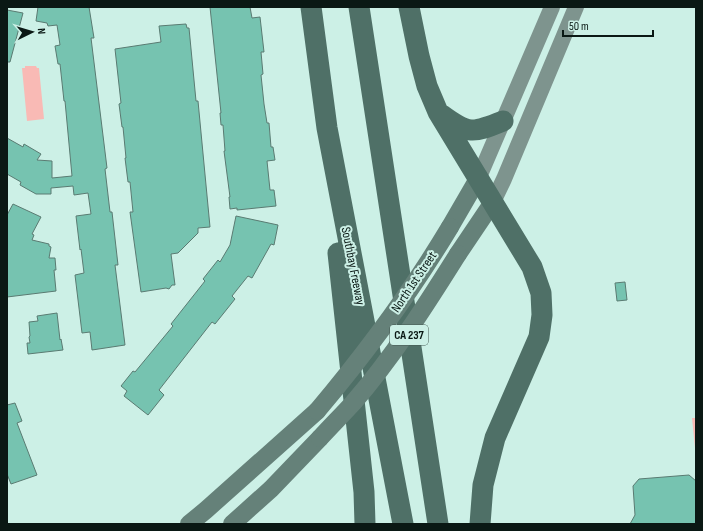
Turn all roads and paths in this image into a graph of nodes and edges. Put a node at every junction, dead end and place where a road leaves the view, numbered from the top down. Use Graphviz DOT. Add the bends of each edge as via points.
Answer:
graph roads {
  1 [pos="311,7"];
  2 [pos="359,7"];
  3 [pos="409,7"];
  4 [pos="552,7"];
  5 [pos="576,7"];
  6 [pos="438,112"];
  7 [pos="503,121"];
  8 [pos="327,128"];
  9 [pos="479,177"];
  10 [pos="493,202"];
  11 [pos="189,524"];
  12 [pos="232,524"];
  13 [pos="365,524"];
  14 [pos="403,524"];
  15 [pos="438,524"];
  16 [pos="480,524"];
  1 -- 8 [label="highway, Southbay Freeway"];
  2 -- 15 [label="highway, CA 237"];
  3 -- 6 [label="highway" via="427,86"];
  4 -- 7 [label="main road, North 1st Street"];
  5 -- 10 [label="main road, North 1st Street"];
  6 -- 7 [label="highway" via="457,126 473,131"];
  6 -- 9 [label="highway"];
  7 -- 9 [label="main road, North 1st Street"];
  8 -- 13 [label="highway" via="325,157 364,492"];
  8 -- 14 [label="highway, Southbay Freeway"];
  9 -- 10 [label="highway"];
  9 -- 11 [label="main road, North 1st Street, bridge" via="407,294 376,338 317,411"];
  10 -- 12 [label="main road, North 1st Street, bridge" via="427,304 354,402 272,489"];
  10 -- 16 [label="highway" via="532,267 541,293 542,315 540,337 495,438 483,485"];
}
